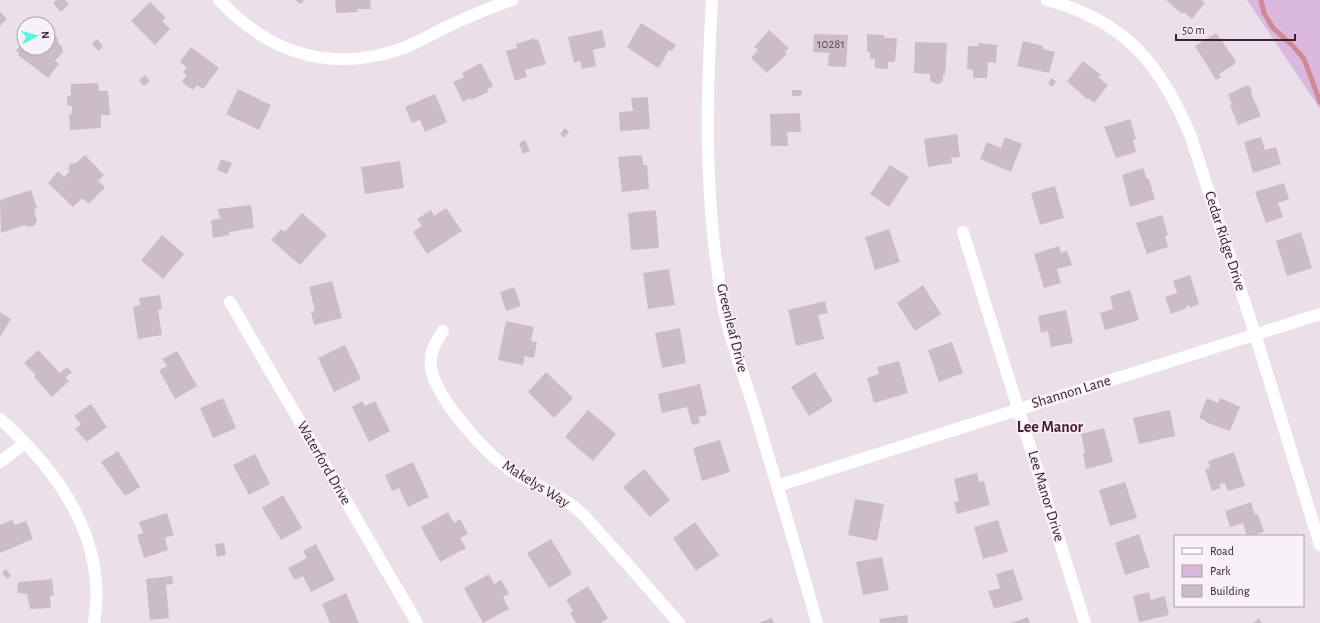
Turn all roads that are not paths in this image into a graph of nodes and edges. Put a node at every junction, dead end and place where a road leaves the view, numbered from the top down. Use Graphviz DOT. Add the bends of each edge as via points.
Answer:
graph roads {
  1 [pos="219,0"];
  2 [pos="512,0"];
  3 [pos="712,0"];
  4 [pos="1047,0"];
  5 [pos="963,232"];
  6 [pos="230,302"];
  7 [pos="1320,314"];
  8 [pos="443,332"];
  9 [pos="1255,334"];
  10 [pos="1020,408"];
  11 [pos="0,419"];
  12 [pos="24,444"];
  13 [pos="0,462"];
  14 [pos="777,486"];
  15 [pos="1320,544"];
  16 [pos="94,623"];
  17 [pos="418,623"];
  18 [pos="679,623"];
  19 [pos="817,623"];
  20 [pos="1085,623"];
  1 -- 2 [label="street" via="241,22 275,44 307,56 337,60 395,51"];
  3 -- 14 [label="street, Greenleaf Drive" via="708,143 709,191 715,251 724,311"];
  4 -- 9 [label="street, Cedar Ridge Drive" via="1083,11 1104,22 1124,36 1165,82 1191,137"];
  5 -- 10 [label="street, Lee Manor Drive"];
  6 -- 17 [label="street, Waterford Drive"];
  7 -- 9 [label="street, Shannon Lane"];
  8 -- 18 [label="street, Makelys Way" via="431,353 434,380 473,436 488,453 508,469 578,510"];
  9 -- 10 [label="street, Shannon Lane"];
  9 -- 15 [label="street, Cedar Ridge Drive"];
  10 -- 14 [label="street, Shannon Lane"];
  10 -- 20 [label="street, Lee Manor Drive"];
  11 -- 12 [label="street"];
  12 -- 13 [label="street"];
  12 -- 16 [label="street" via="52,474 81,521 96,574"];
  14 -- 19 [label="street, Greenleaf Drive"];
}
